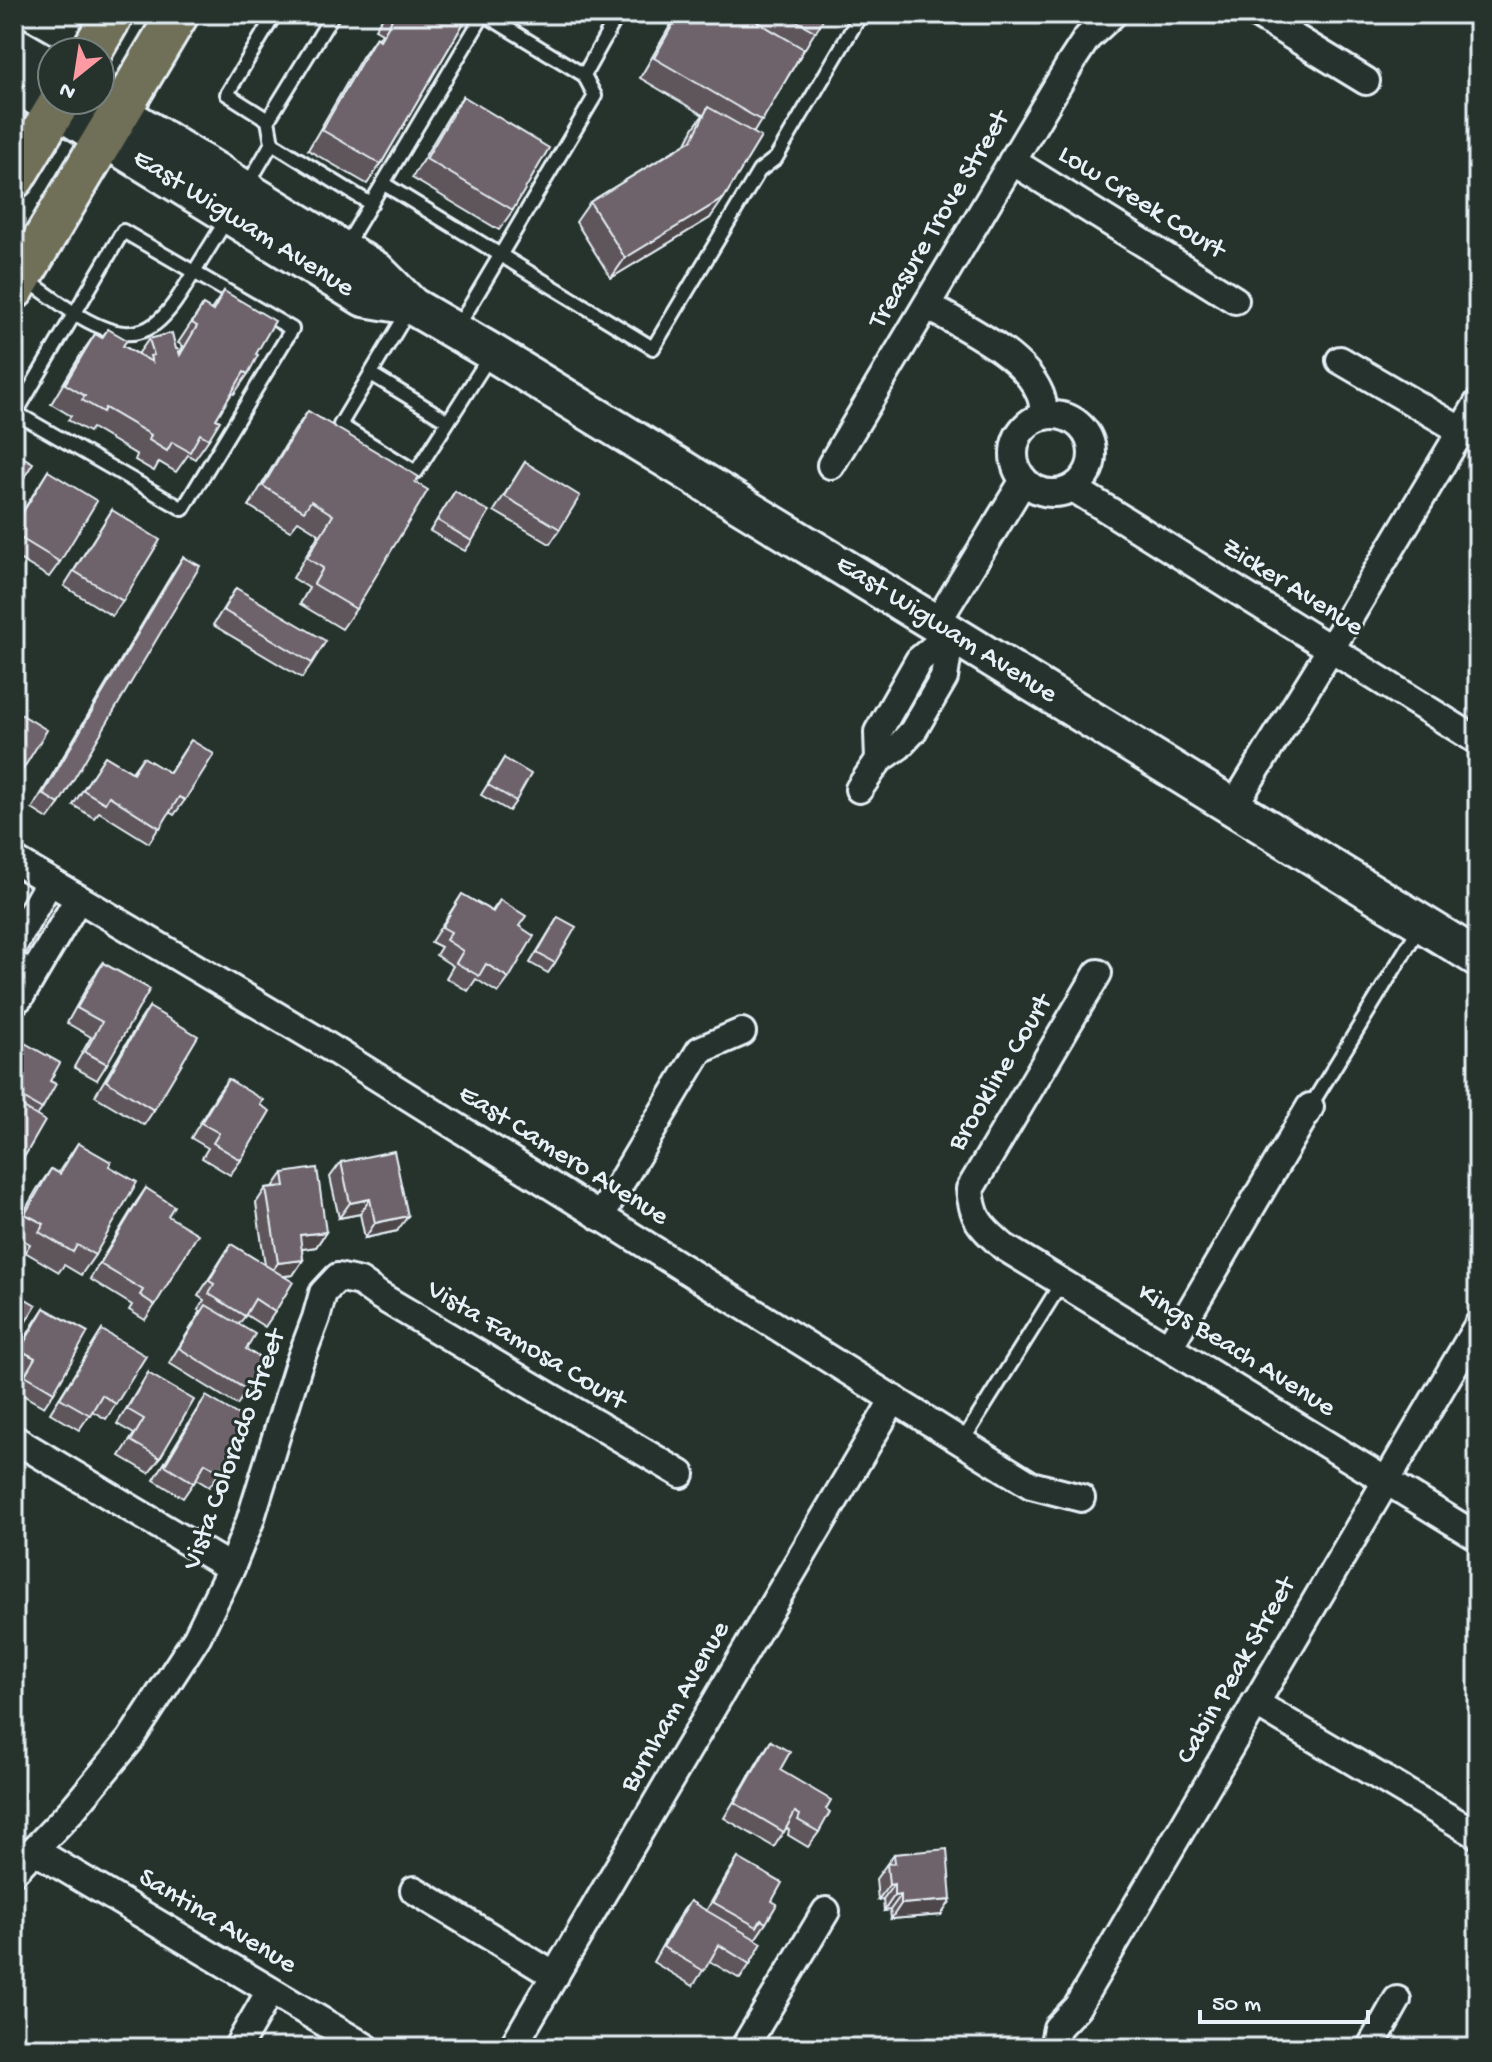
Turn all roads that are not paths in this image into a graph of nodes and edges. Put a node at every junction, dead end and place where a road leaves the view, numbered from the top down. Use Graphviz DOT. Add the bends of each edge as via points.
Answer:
graph roads {
  1 [pos="113,14"];
  2 [pos="178,14"];
  3 [pos="275,14"];
  4 [pos="333,14"];
  5 [pos="484,14"];
  6 [pos="618,14"];
  7 [pos="861,14"];
  8 [pos="1113,14"];
  9 [pos="1256,14"];
  10 [pos="100,36"];
  11 [pos="14,45"];
  12 [pos="36,58"];
  13 [pos="584,75"];
  14 [pos="1366,81"];
  15 [pos="116,82"];
  16 [pos="14,83"];
  17 [pos="36,92"];
  18 [pos="85,116"];
  19 [pos="86,116"];
  20 [pos="90,116"];
  21 [pos="268,120"];
  22 [pos="272,143"];
  23 [pos="1012,161"];
  24 [pos="14,178"];
  25 [pos="384,184"];
  26 [pos="237,202"];
  27 [pos="371,204"];
  28 [pos="344,249"];
  29 [pos="501,255"];
  30 [pos="195,272"];
  31 [pos="18,282"];
  32 [pos="1235,300"];
  33 [pos="927,305"];
  34 [pos="412,306"];
  35 [pos="75,313"];
  36 [pos="456,331"];
  37 [pos="491,352"];
  38 [pos="1340,360"];
  39 [pos="371,374"];
  40 [pos="1478,403"];
  41 [pos="1045,416"];
  42 [pos="448,421"];
  43 [pos="1462,431"];
  44 [pos="831,465"];
  45 [pos="1024,480"];
  46 [pos="1073,488"];
  47 [pos="944,629"];
  48 [pos="1330,650"];
  49 [pos="1478,741"];
  50 [pos="859,789"];
  51 [pos="1233,807"];
  52 [pos="14,860"];
  53 [pos="49,882"];
  54 [pos="78,899"];
  55 [pos="1422,923"];
  56 [pos="14,944"];
  57 [pos="1478,958"];
  58 [pos="25,963"];
  59 [pos="1098,973"];
  60 [pos="14,1002"];
  61 [pos="742,1032"];
  62 [pos="1310,1107"];
  63 [pos="972,1209"];
  64 [pos="600,1217"];
  65 [pos="338,1277"];
  66 [pos="1062,1282"];
  67 [pos="1478,1325"];
  68 [pos="1169,1347"];
  69 [pos="894,1399"];
  70 [pos="14,1439"];
  71 [pos="962,1442"];
  72 [pos="681,1474"];
  73 [pos="1386,1481"];
  74 [pos="1081,1498"];
  75 [pos="1478,1537"];
  76 [pos="231,1568"];
  77 [pos="1255,1703"];
  78 [pos="1478,1835"];
  79 [pos="34,1850"];
  80 [pos="14,1871"];
  81 [pos="414,1890"];
  82 [pos="826,1911"];
  83 [pos="555,1976"];
  84 [pos="270,1991"];
  85 [pos="1397,2000"];
  86 [pos="237,2048"];
  87 [pos="367,2048"];
  88 [pos="512,2048"];
  89 [pos="744,2048"];
  90 [pos="1053,2048"];
  91 [pos="1370,2048"];
  1 -- 10 [label="main road"];
  2 -- 15 [label="main road"];
  3 -- 21 [label="lane" via="227,94"];
  4 -- 21 [label="lane"];
  5 -- 13 [label="lane"];
  5 -- 25 [label="lane"];
  6 -- 13 [label="lane"];
  7 -- 29 [label="lane" via="653,348"];
  8 -- 23 [label="street, Treasure Trove Street" via="1087,38"];
  9 -- 14 [label="street"];
  11 -- 12 [label="main road"];
  13 -- 29 [label="lane" via="595,96"];
  16 -- 17 [label="main road, East Wigwam Avenue"];
  18 -- 24 [label="main road"];
  19 -- 31 [label="main road"];
  20 -- 26 [label="main road, East Wigwam Avenue"];
  21 -- 22 [label="lane"];
  22 -- 26 [label="lane"];
  22 -- 27 [label="lane"];
  23 -- 32 [label="street, Low Creek Court"];
  23 -- 33 [label="street, Treasure Trove Street"];
  25 -- 27 [label="lane"];
  25 -- 29 [label="lane"];
  26 -- 28 [label="main road, East Wigwam Avenue"];
  26 -- 30 [label="lane"];
  26 -- 34 [label="main road, East Wigwam Avenue" via="364,298"];
  27 -- 28 [label="lane"];
  28 -- 34 [label="main road, East Wigwam Avenue" via="376,270"];
  29 -- 36 [label="lane"];
  30 -- 35 [label="lane" via="170,312 137,333 117,333"];
  30 -- 35 [label="lane" via="123,231"];
  30 -- 35 [label="lane" via="292,329 183,509 16,413"];
  31 -- 35 [label="lane"];
  33 -- 41 [label="street" via="1027,373 1040,393"];
  33 -- 44 [label="street, Treasure Trove Street"];
  34 -- 36 [label="main road, East Wigwam Avenue"];
  34 -- 39 [label="lane"];
  36 -- 37 [label="main road, East Wigwam Avenue"];
  37 -- 42 [label="lane"];
  37 -- 47 [label="main road, East Wigwam Avenue"];
  38 -- 43 [label="street"];
  39 -- 42 [label="lane"];
  39 -- 42 [label="lane" via="340,425 416,472"];
  40 -- 43 [label="street"];
  41 -- 45 [label="street" via="1033,420 1017,439 1015,464"];
  41 -- 46 [label="street" via="1069,419 1087,435 1092,459"];
  43 -- 48 [label="street"];
  45 -- 46 [label="street" via="1050,493"];
  45 -- 47 [label="street"];
  46 -- 48 [label="street, Zicker Avenue"];
  47 -- 50 [label="street" via="944,678 913,731 879,760"];
  47 -- 51 [label="main road, East Wigwam Avenue"];
  48 -- 49 [label="street, Zicker Avenue"];
  48 -- 51 [label="street"];
  51 -- 55 [label="main road, East Wigwam Avenue"];
  52 -- 53 [label="street, East Camero Avenue"];
  53 -- 54 [label="street, East Camero Avenue"];
  53 -- 56 [label="street"];
  54 -- 58 [label="street"];
  54 -- 64 [label="street, East Camero Avenue" via="316,1039"];
  55 -- 57 [label="main road, East Wigwam Avenue"];
  55 -- 62 [label="lane"];
  58 -- 60 [label="street" via="20,997"];
  59 -- 63 [label="street, Brookline Court" via="970,1189"];
  61 -- 64 [label="street" via="700,1050"];
  62 -- 68 [label="street"];
  63 -- 66 [label="street, Kings Beach Avenue" via="1004,1247"];
  64 -- 69 [label="street, East Camero Avenue"];
  65 -- 72 [label="street, Vista Famosa Court" via="360,1282"];
  65 -- 76 [label="street, Vista Colorado Street" via="323,1293"];
  66 -- 68 [label="street, Kings Beach Avenue"];
  66 -- 71 [label="lane"];
  67 -- 73 [label="street, Cabin Peak Street"];
  68 -- 73 [label="street, Kings Beach Avenue"];
  69 -- 71 [label="street, East Camero Avenue"];
  69 -- 83 [label="street, Burnham Avenue"];
  70 -- 76 [label="street"];
  71 -- 74 [label="street, East Camero Avenue" via="1031,1485"];
  73 -- 75 [label="street, Kings Beach Avenue"];
  73 -- 77 [label="street, Cabin Peak Street"];
  76 -- 79 [label="street, Vista Colorado Street" via="197,1637 130,1740"];
  77 -- 78 [label="street"];
  77 -- 90 [label="street, Cabin Peak Street" via="1077,2007 1057,2028"];
  79 -- 80 [label="street, Vista Colorado Street"];
  79 -- 84 [label="street, Santina Avenue"];
  81 -- 83 [label="street"];
  82 -- 89 [label="street"];
  83 -- 88 [label="street, Burnham Avenue"];
  84 -- 86 [label="street"];
  84 -- 87 [label="street, Santina Avenue"];
  85 -- 91 [label="street"];
}
